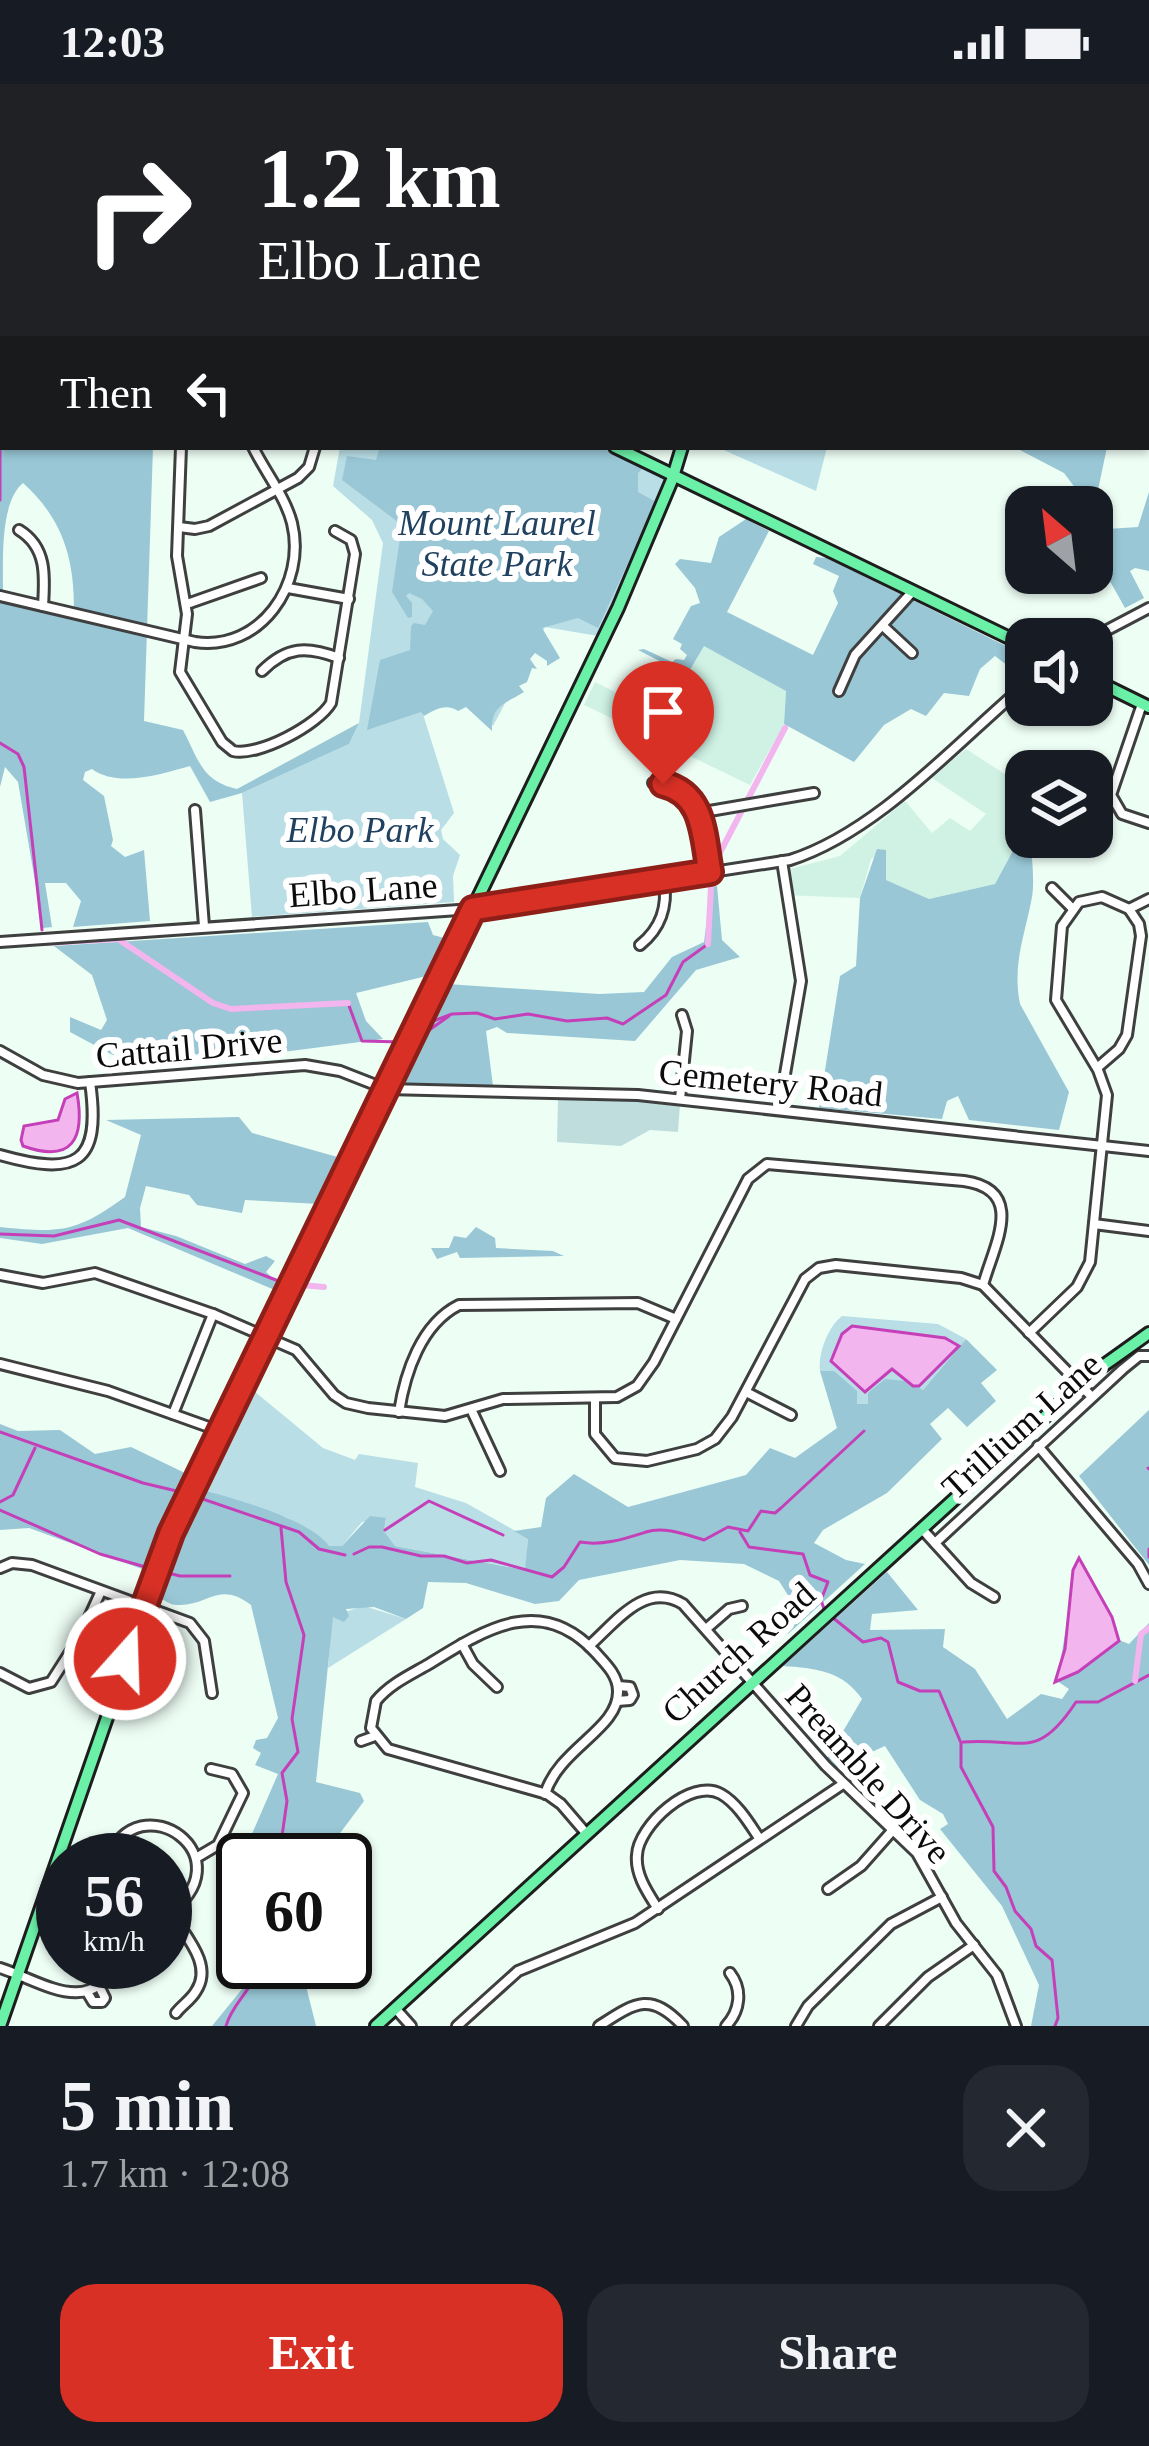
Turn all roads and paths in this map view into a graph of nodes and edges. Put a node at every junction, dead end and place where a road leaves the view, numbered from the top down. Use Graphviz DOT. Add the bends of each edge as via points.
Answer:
graph roads {
  1 [pos="182,450"];
  2 [pos="255,450"];
  3 [pos="314,450"];
  4 [pos="621,450"];
  5 [pos="681,450"];
  6 [pos="674,475"];
  7 [pos="276,490"];
  8 [pos="179,527"];
  9 [pos="20,530"];
  10 [pos="335,531"];
  11 [pos="261,578"];
  12 [pos="288,588"];
  13 [pos="913,591"];
  14 [pos="0,596"];
  15 [pos="349,599"];
  16 [pos="187,604"];
  17 [pos="43,606"];
  18 [pos="1149,608"];
  19 [pos="883,626"];
  20 [pos="1113,627"];
  21 [pos="1005,636"];
  22 [pos="184,639"];
  23 [pos="913,652"];
  24 [pos="339,658"];
  25 [pos="262,671"];
  26 [pos="1113,689"];
  27 [pos="839,691"];
  28 [pos="1005,701"];
  29 [pos="1146,705"];
  30 [pos="653,783"];
  31 [pos="814,793"];
  32 [pos="195,810"];
  33 [pos="698,812"];
  34 [pos="1149,823"];
  35 [pos="782,861"];
  36 [pos="710,872"];
  37 [pos="664,880"];
  38 [pos="1052,888"];
  39 [pos="1149,899"];
  40 [pos="1072,908"];
  41 [pos="473,909"];
  42 [pos="1129,909"];
  43 [pos="204,926"];
  44 [pos="0,942"];
  45 [pos="640,945"];
  46 [pos="682,1015"];
  47 [pos="0,1051"];
  48 [pos="1097,1068"];
  49 [pos="90,1082"];
  50 [pos="386,1089"];
  51 [pos="680,1099"];
  52 [pos="779,1109"];
  53 [pos="1102,1144"];
  54 [pos="1149,1151"];
  55 [pos="0,1155"];
  56 [pos="1094,1224"];
  57 [pos="1149,1232"];
  58 [pos="0,1275"];
  59 [pos="983,1285"];
  60 [pos="213,1314"];
  61 [pos="676,1319"];
  62 [pos="1029,1333"];
  63 [pos="1149,1333"];
  64 [pos="266,1336"];
  65 [pos="1149,1356"];
  66 [pos="0,1364"];
  67 [pos="1079,1385"];
  68 [pos="746,1392"];
  69 [pos="1092,1397"];
  70 [pos="595,1399"];
  71 [pos="471,1409"];
  72 [pos="399,1412"];
  73 [pos="173,1414"];
  74 [pos="791,1414"];
  75 [pos="220,1431"];
  76 [pos="1037,1446"];
  77 [pos="500,1471"];
  78 [pos="921,1528"];
  79 [pos="935,1543"];
  80 [pos="0,1568"];
  81 [pos="1149,1584"];
  82 [pos="101,1591"];
  83 [pos="994,1597"];
  84 [pos="144,1606"];
  85 [pos="742,1606"];
  86 [pos="706,1629"];
  87 [pos="462,1644"];
  88 [pos="589,1646"];
  89 [pos="0,1673"];
  90 [pos="750,1682"];
  91 [pos="618,1686"];
  92 [pos="497,1688"];
  93 [pos="212,1693"];
  94 [pos="617,1701"];
  95 [pos="375,1736"];
  96 [pos="362,1742"];
  97 [pos="211,1768"];
  98 [pos="843,1784"];
  99 [pos="544,1794"];
  100 [pos="585,1832"];
  101 [pos="892,1832"];
  102 [pos="67,1833"];
  103 [pos="124,1833"];
  104 [pos="171,1833"];
  105 [pos="759,1838"];
  106 [pos="192,1850"];
  107 [pos="196,1858"];
  108 [pos="828,1889"];
  109 [pos="192,1892"];
  110 [pos="942,1897"];
  111 [pos="658,1909"];
  112 [pos="36,1922"];
  113 [pos="974,1945"];
  114 [pos="192,1947"];
  115 [pos="0,1968"];
  116 [pos="730,1973"];
  117 [pos="18,1974"];
  118 [pos="93,1989"];
  119 [pos="100,1989"];
  120 [pos="87,1992"];
  121 [pos="395,2008"];
  122 [pos="176,2013"];
  123 [pos="0,2026"];
  124 [pos="376,2026"];
  125 [pos="411,2026"];
  126 [pos="458,2026"];
  127 [pos="599,2026"];
  128 [pos="683,2026"];
  129 [pos="726,2026"];
  130 [pos="796,2026"];
  131 [pos="879,2026"];
  132 [pos="1016,2026"];
  1 -- 8 [label="street"];
  2 -- 7 [label="street"];
  3 -- 7 [label="street" via="307,470"];
  4 -- 6 [label="main road"];
  5 -- 6 [label="main road"];
  6 -- 13 [label="main road"];
  6 -- 41 [label="main road"];
  7 -- 8 [label="street" via="205,527"];
  7 -- 12 [label="street" via="293,530"];
  8 -- 16 [label="street"];
  9 -- 17 [label="street" via="40,550"];
  10 -- 15 [label="street" via="354,544"];
  11 -- 16 [label="street"];
  12 -- 15 [label="street"];
  12 -- 22 [label="street" via="242,636 209,644"];
  13 -- 19 [label="street"];
  13 -- 21 [label="main road"];
  14 -- 17 [label="street"];
  15 -- 24 [label="street"];
  16 -- 22 [label="street"];
  17 -- 22 [label="street"];
  18 -- 20 [label="street"];
  19 -- 23 [label="street"];
  19 -- 27 [label="street" via="855,655"];
  22 -- 24 [label="street" via="183,681 222,742 243,753 326,712"];
  24 -- 25 [label="street" via="293,649"];
  26 -- 29 [label="main road"];
  28 -- 35 [label="street, Elbo Lane" via="863,822"];
  29 -- 34 [label="street" via="1111,794 1119,812"];
  30 -- 33 [label="street" via="680,789"];
  31 -- 33 [label="street"];
  32 -- 43 [label="street"];
  33 -- 36 [label="street"];
  35 -- 36 [label="street, Elbo Lane"];
  35 -- 52 [label="street" via="801,981"];
  36 -- 37 [label="street, Elbo Lane"];
  37 -- 41 [label="street, Elbo Lane"];
  37 -- 45 [label="street" via="665,908"];
  38 -- 40 [label="street"];
  39 -- 42 [label="street"];
  40 -- 42 [label="street" via="1102,897"];
  40 -- 48 [label="street" via="1062,926 1055,994"];
  41 -- 43 [label="street, Elbo Lane"];
  41 -- 50 [label="main road"];
  42 -- 48 [label="street" via="1141,917 1129,1030"];
  43 -- 44 [label="street, Elbo Lane"];
  46 -- 51 [label="street"];
  47 -- 49 [label="street, Cattail Drive" via="43,1075"];
  48 -- 53 [label="street" via="1107,1095"];
  49 -- 50 [label="street, Cattail Drive" via="295,1065"];
  49 -- 55 [label="street" via="93,1130 80,1156 48,1167"];
  50 -- 51 [label="street, Cemetery Road"];
  50 -- 64 [label="main road"];
  51 -- 52 [label="street, Cemetery Road"];
  52 -- 53 [label="street, Cemetery Road"];
  53 -- 54 [label="street, Cemetery Road"];
  53 -- 56 [label="street"];
  56 -- 57 [label="street"];
  56 -- 62 [label="street" via="1083,1277"];
  58 -- 60 [label="street" via="43,1283 95,1273"];
  59 -- 61 [label="street" via="1001,1213 990,1187 767,1164 748,1180"];
  59 -- 62 [label="street"];
  59 -- 68 [label="street" via="819,1268 802,1285"];
  60 -- 64 [label="street"];
  60 -- 73 [label="street"];
  61 -- 70 [label="street" via="637,1386"];
  61 -- 72 [label="street" via="638,1303 459,1305 410,1364"];
  62 -- 67 [label="street"];
  63 -- 67 [label="main road, Church Road"];
  64 -- 72 [label="street" via="302,1354 346,1403"];
  64 -- 75 [label="main road"];
  65 -- 69 [label="street, Trillium Lane"];
  66 -- 73 [label="street"];
  67 -- 69 [label="street"];
  67 -- 78 [label="main road, Church Road"];
  68 -- 70 [label="street" via="710,1443 634,1462 601,1445"];
  68 -- 74 [label="street"];
  69 -- 76 [label="street, Trillium Lane"];
  70 -- 71 [label="street" via="503,1399"];
  71 -- 72 [label="street"];
  71 -- 77 [label="street"];
  73 -- 75 [label="street"];
  75 -- 84 [label="main road"];
  76 -- 79 [label="street, Trillium Lane"];
  76 -- 81 [label="street"];
  78 -- 79 [label="street"];
  78 -- 90 [label="main road, Church Road"];
  79 -- 83 [label="street"];
  80 -- 82 [label="street" via="25,1563"];
  82 -- 84 [label="street"];
  82 -- 89 [label="street" via="51,1682 28,1688"];
  84 -- 93 [label="street" via="199,1631"];
  84 -- 102 [label="main road"];
  85 -- 86 [label="street"];
  86 -- 88 [label="street, Preamble Drive" via="679,1600 657,1596 635,1604"];
  86 -- 90 [label="street, Preamble Drive"];
  87 -- 88 [label="street" via="496,1626 533,1621 565,1627"];
  87 -- 92 [label="street"];
  87 -- 95 [label="street" via="380,1695 371,1714"];
  88 -- 91 [label="street"];
  90 -- 98 [label="street, Preamble Drive"];
  90 -- 100 [label="main road, Church Road"];
  91 -- 94 [label="street"];
  91 -- 94 [label="street" via="633,1695"];
  94 -- 99 [label="street" via="556,1767"];
  95 -- 96 [label="street"];
  95 -- 99 [label="street" via="401,1755"];
  97 -- 107 [label="street" via="232,1774 242,1793 218,1845"];
  98 -- 101 [label="street, Preamble Drive"];
  98 -- 105 [label="street"];
  99 -- 100 [label="street"];
  100 -- 121 [label="main road, Church Road"];
  101 -- 108 [label="street"];
  101 -- 110 [label="street, Preamble Drive" via="922,1860"];
  103 -- 104 [label="street" via="144,1825"];
  105 -- 111 [label="street"];
  105 -- 111 [label="street" via="721,1793 687,1796 648,1829 637,1851"];
  106 -- 107 [label="street"];
  107 -- 109 [label="street"];
  110 -- 113 [label="street, Preamble Drive"];
  110 -- 130 [label="street" via="891,1924"];
  111 -- 126 [label="street" via="518,1971"];
  112 -- 117 [label="main road"];
  113 -- 131 [label="street"];
  113 -- 132 [label="street, Preamble Drive" via="1001,1983"];
  114 -- 122 [label="street" via="202,1971"];
  115 -- 117 [label="street"];
  116 -- 129 [label="street" via="738,2002"];
  117 -- 120 [label="street"];
  117 -- 123 [label="main road"];
  118 -- 120 [label="street"];
  119 -- 120 [label="street" via="103,2002"];
  121 -- 124 [label="main road, Church Road"];
  121 -- 125 [label="street"];
  127 -- 128 [label="street" via="649,2002"];
}
